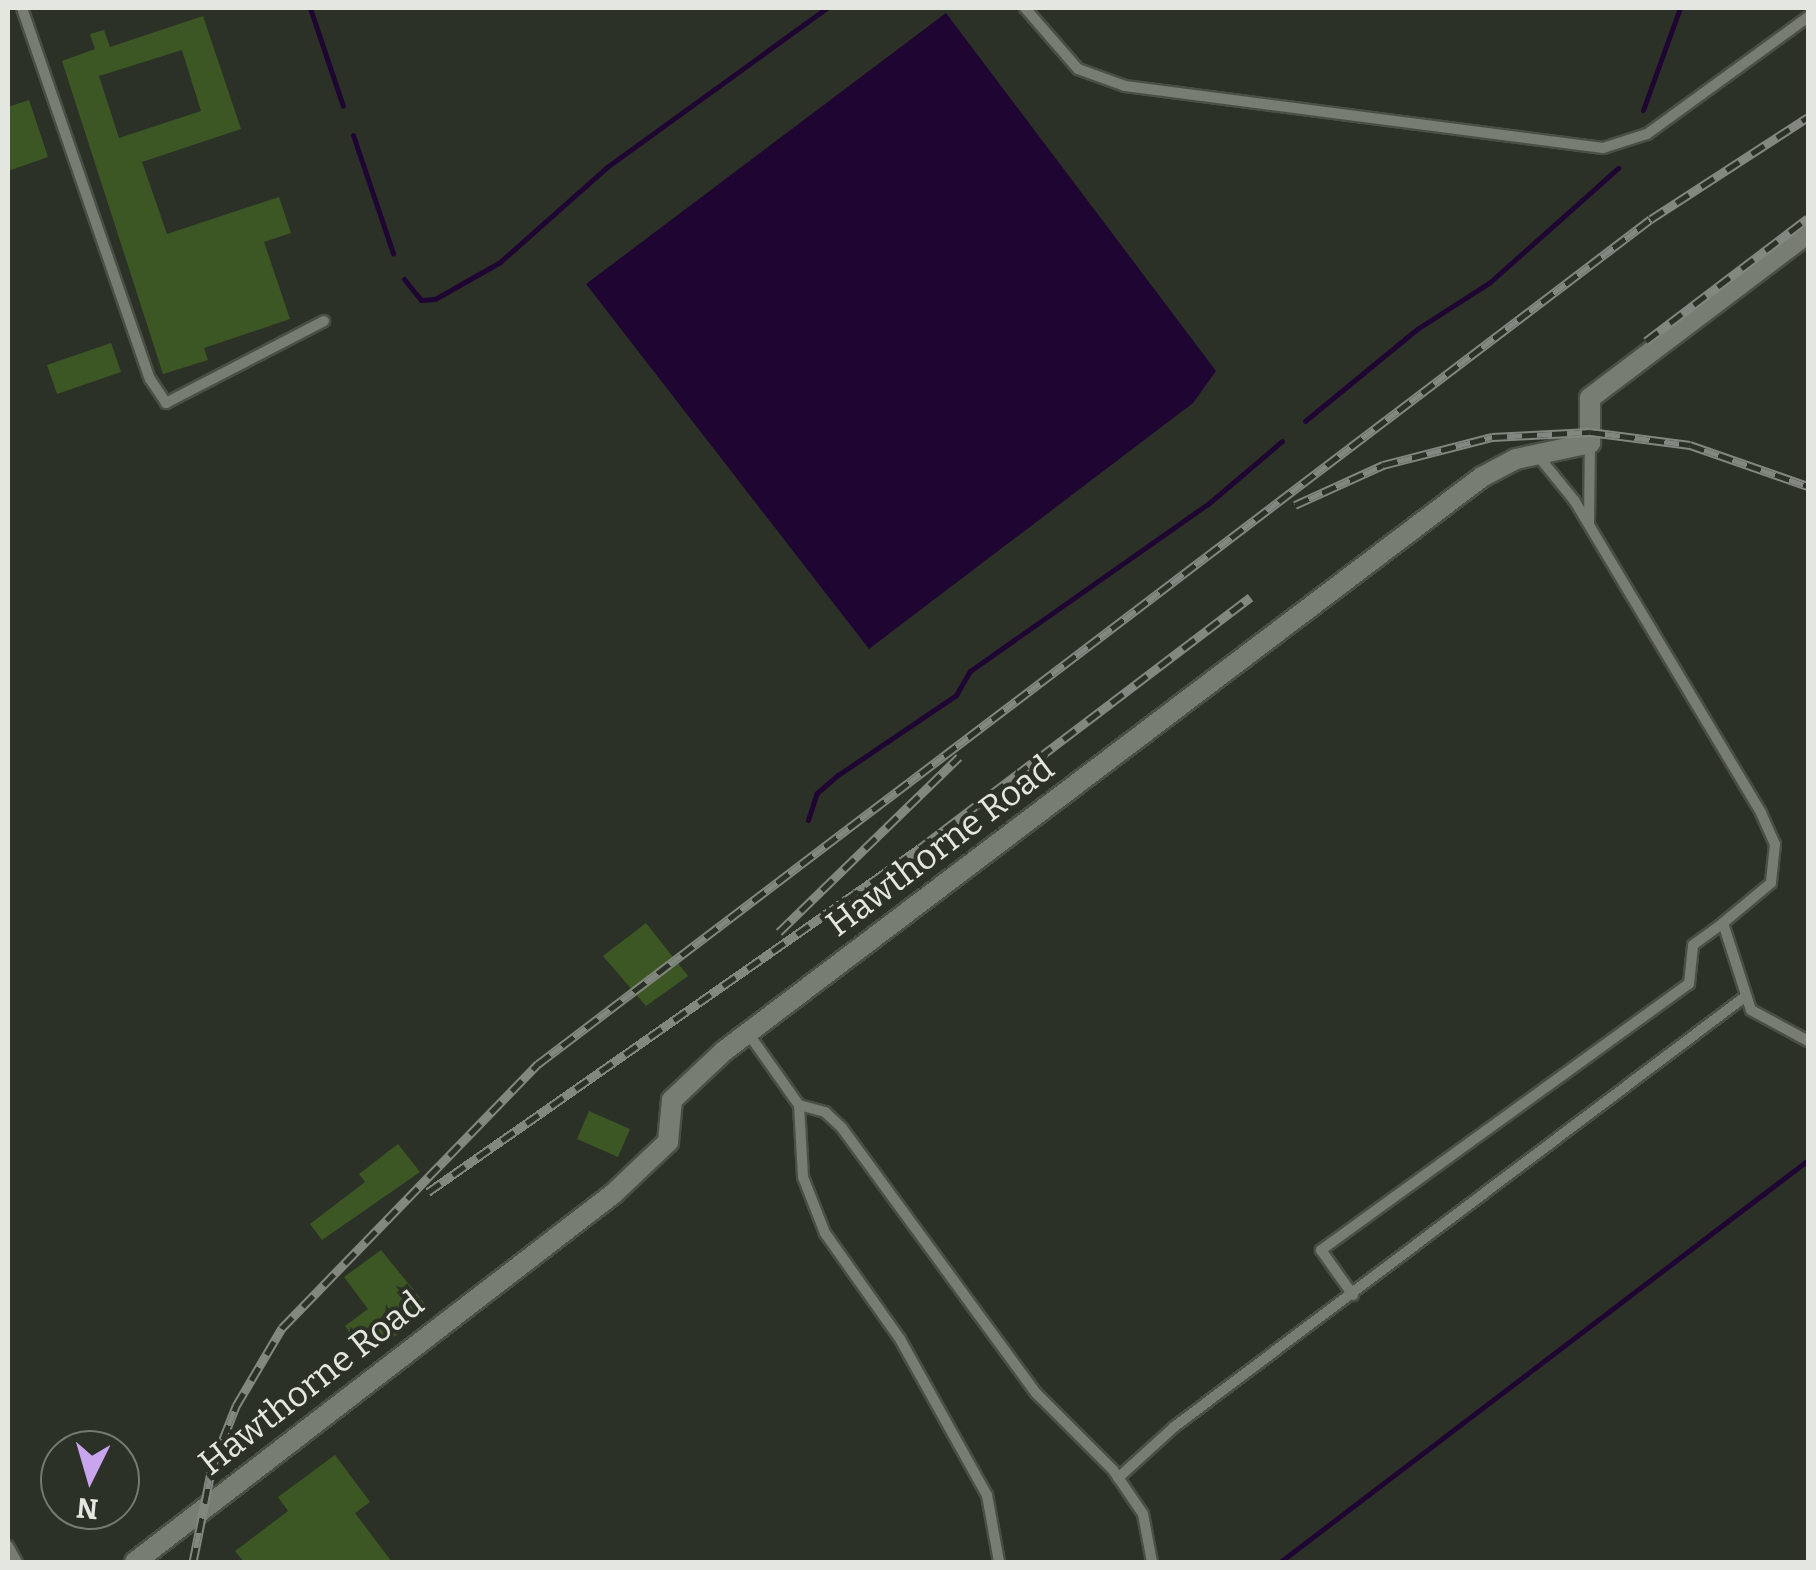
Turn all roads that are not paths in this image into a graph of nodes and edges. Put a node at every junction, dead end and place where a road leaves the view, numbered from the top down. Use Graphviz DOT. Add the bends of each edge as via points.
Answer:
graph roads {
  1 [pos="22,8"];
  2 [pos="1024,8"];
  3 [pos="1808,17"];
  4 [pos="1808,233"];
  5 [pos="324,321"];
  6 [pos="1590,443"];
  7 [pos="1539,458"];
  8 [pos="1590,530"];
  9 [pos="1723,922"];
  10 [pos="1746,996"];
  11 [pos="748,1033"];
  12 [pos="1808,1041"];
  13 [pos="799,1106"];
  14 [pos="1353,1295"];
  15 [pos="1118,1478"];
  16 [pos="8,1546"];
  17 [pos="17,1562"];
  18 [pos="135,1562"];
  19 [pos="999,1562"];
  20 [pos="1152,1562"];
  1 -- 5 [label="lane" via="150,379 166,402"];
  2 -- 3 [label="lane" via="1078,69 1125,86 1603,148 1647,134"];
  4 -- 6 [label="street" via="1590,398"];
  6 -- 7 [label="street, Hawthorne Road"];
  6 -- 8 [label="lane"];
  7 -- 8 [label="lane"];
  7 -- 11 [label="street, Hawthorne Road" via="1516,459 1482,477"];
  8 -- 9 [label="lane" via="1739,772 1775,844 1771,883"];
  9 -- 10 [label="lane"];
  9 -- 14 [label="lane" via="1693,944 1688,984 1322,1250"];
  10 -- 12 [label="lane" via="1751,1010"];
  10 -- 14 [label="lane"];
  11 -- 13 [label="lane"];
  11 -- 18 [label="street, Hawthorne Road" via="672,1100 668,1142 612,1194"];
  13 -- 15 [label="lane" via="825,1112 842,1128 1036,1393"];
  13 -- 19 [label="lane" via="803,1176 826,1233 959,1437 987,1495"];
  14 -- 15 [label="lane" via="1174,1426"];
  15 -- 20 [label="lane" via="1144,1514"];
  16 -- 17 [label="lane"];
}
